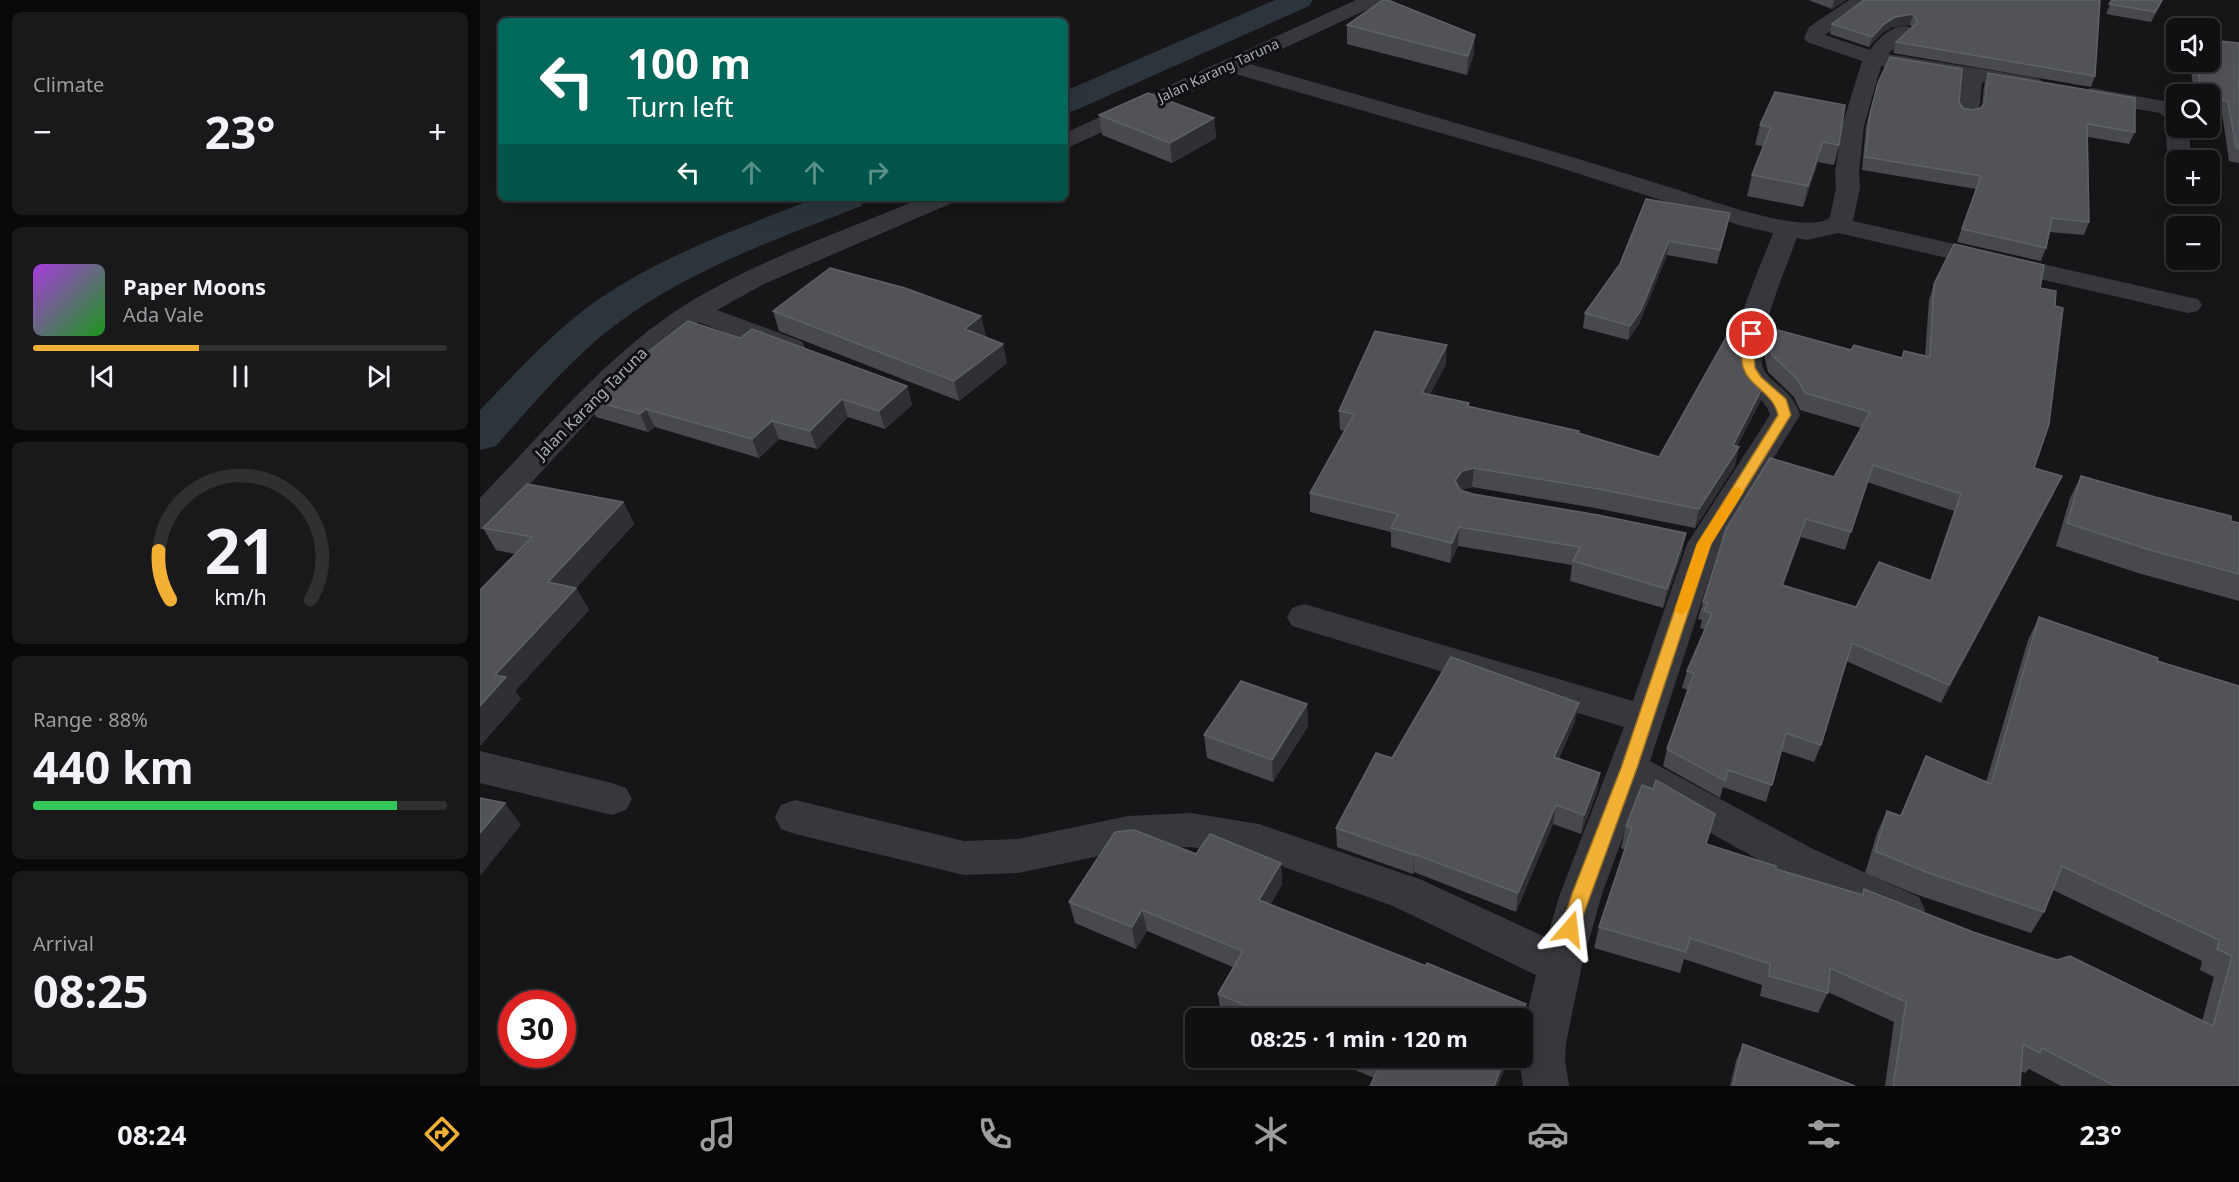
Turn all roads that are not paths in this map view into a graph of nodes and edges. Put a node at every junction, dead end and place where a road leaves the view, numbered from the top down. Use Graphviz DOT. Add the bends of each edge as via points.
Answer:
graph roads {
  1 [pos="1372,0"];
  2 [pos="1862,0"];
  3 [pos="1903,31"];
  4 [pos="1874,58"];
  5 [pos="1229,65"];
  6 [pos="1972,74"];
  7 [pos="2054,88"];
  8 [pos="2077,92"];
  9 [pos="2166,108"];
  10 [pos="1968,113"];
  11 [pos="1068,141"];
  12 [pos="936,201"];
  13 [pos="1836,225"];
  14 [pos="1787,230"];
  15 [pos="2188,305"];
  16 [pos="695,311"];
  17 [pos="815,356"];
  18 [pos="480,518"];
  19 [pos="1671,537"];
  20 [pos="1704,544"];
  21 [pos="1304,617"];
  22 [pos="1645,719"];
  23 [pos="480,767"];
  24 [pos="1629,768"];
  25 [pos="612,799"];
  26 [pos="795,817"];
  27 [pos="1938,923"];
  28 [pos="1560,965"];
  29 [pos="1546,1086"];
  1 -- 5 [label="street, Jalan Karang Taruna"];
  2 -- 4 [label="street" via="1813,36 1823,43"];
  3 -- 4 [label="street"];
  4 -- 6 [label="street"];
  4 -- 13 [label="street" via="1853,126 1845,210"];
  5 -- 11 [label="street, Jalan Karang Taruna"];
  5 -- 14 [label="street"];
  6 -- 7 [label="street"];
  6 -- 10 [label="street"];
  8 -- 9 [label="street"];
  12 -- 16 [label="street, Jalan Karang Taruna" via="755,278"];
  13 -- 14 [label="street" via="1807,232"];
  13 -- 15 [label="street"];
  14 -- 20 [label="street" via="1756,314 1748,362 1757,379 1781,402 1785,415"];
  16 -- 17 [label="street"];
  16 -- 18 [label="street, Jalan Karang Taruna" via="618,372"];
  19 -- 20 [label="street"];
  20 -- 22 [label="street"];
  21 -- 22 [label="street"];
  22 -- 24 [label="street"];
  23 -- 25 [label="street"];
  24 -- 27 [label="street" via="1779,854"];
  24 -- 28 [label="street" via="1581,894"];
  26 -- 28 [label="street" via="964,858 1018,856 1128,833 1191,830 1259,841 1407,893"];
  28 -- 29 [label="street" via="1543,1042"];
}
